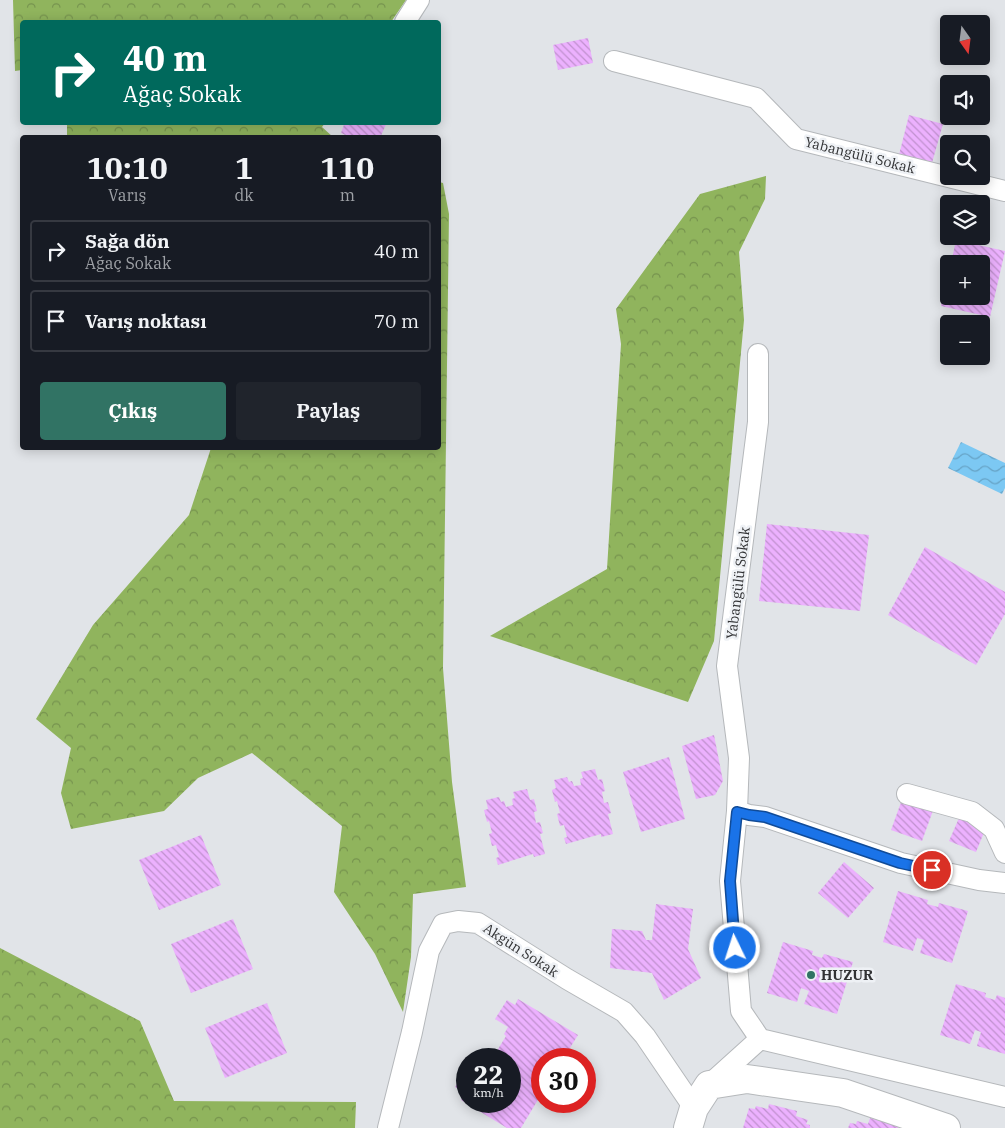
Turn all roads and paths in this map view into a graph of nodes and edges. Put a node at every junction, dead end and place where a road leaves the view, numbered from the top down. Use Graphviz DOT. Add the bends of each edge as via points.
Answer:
graph roads {
  1 [pos="419,0"];
  2 [pos="405,20"];
  3 [pos="614,62"];
  4 [pos="1005,190"];
  5 [pos="758,354"];
  6 [pos="907,794"];
  7 [pos="737,812"];
  8 [pos="1005,853"];
  9 [pos="1005,883"];
  10 [pos="760,1039"];
  11 [pos="710,1085"];
  12 [pos="1005,1096"];
  13 [pos="691,1118"];
  14 [pos="388,1128"];
  15 [pos="946,1128"];
  1 -- 2 [label="street"];
  3 -- 4 [label="street, Yabangülü Sokak" via="756,98 796,139"];
  5 -- 7 [label="street, Yabangülü Sokak" via="758,422 727,666 739,758"];
  6 -- 8 [label="street" via="972,812 994,829"];
  7 -- 9 [label="street" via="765,817 900,863"];
  7 -- 10 [label="street, Yabangülü Sokak" via="730,881 741,1011"];
  10 -- 11 [label="street"];
  10 -- 12 [label="street"];
  11 -- 13 [label="street"];
  11 -- 15 [label="street" via="747,1079 843,1093"];
  13 -- 14 [label="street, Akgün Sokak" via="645,1036 624,1012 478,922 458,921 443,924 429,951"];
}
